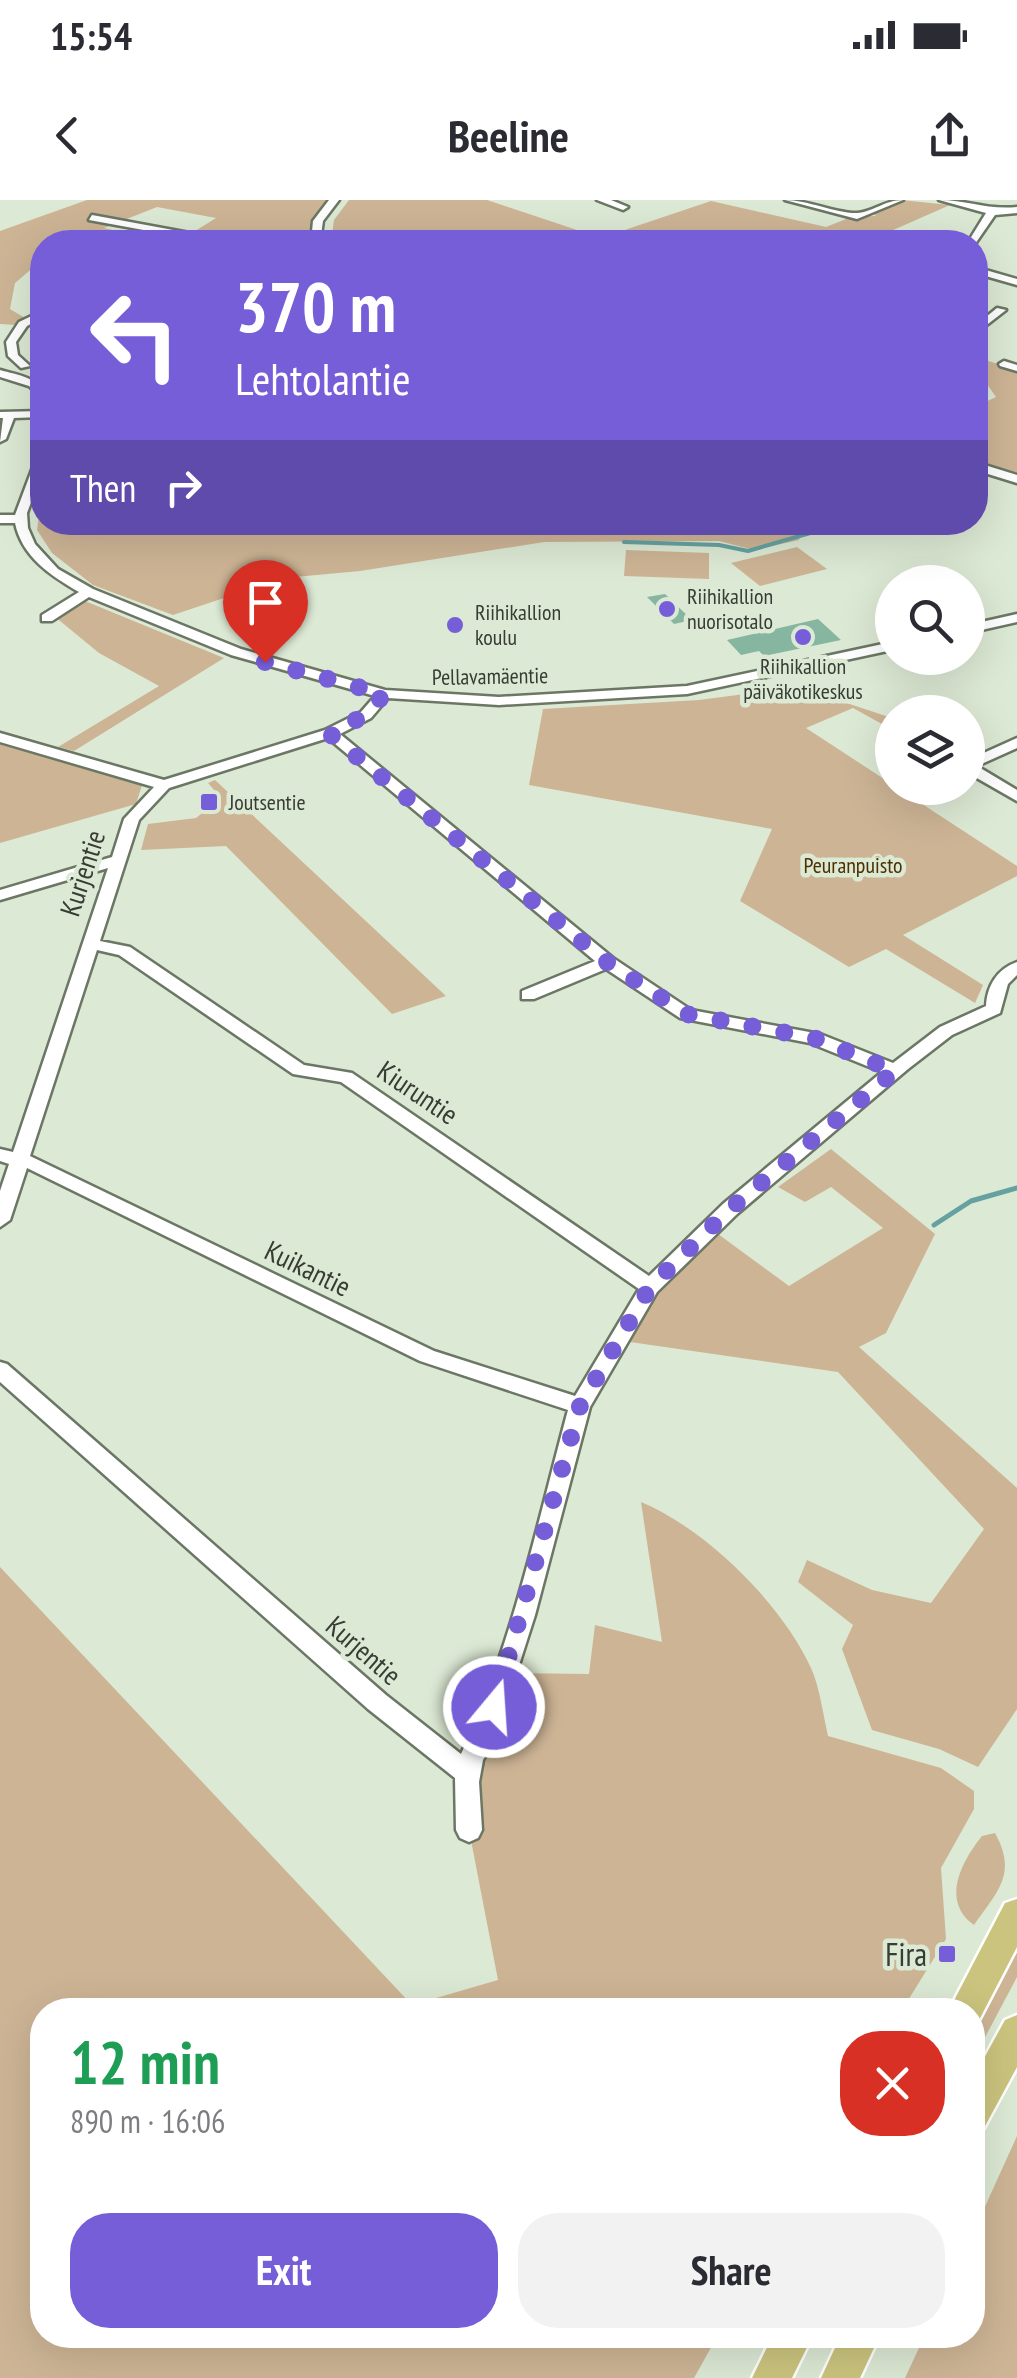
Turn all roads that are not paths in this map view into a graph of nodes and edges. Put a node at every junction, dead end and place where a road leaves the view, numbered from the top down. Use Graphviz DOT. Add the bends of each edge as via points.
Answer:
graph roads {
  1 [pos="334,200"];
  2 [pos="602,200"];
  3 [pos="790,200"];
  4 [pos="898,200"];
  5 [pos="944,200"];
  6 [pos="624,207"];
  7 [pos="1017,210"];
  8 [pos="992,212"];
  9 [pos="92,218"];
  10 [pos="157,230"];
  11 [pos="317,230"];
  12 [pos="981,230"];
  13 [pos="988,274"];
  14 [pos="1017,282"];
  15 [pos="1000,310"];
  16 [pos="30,320"];
  17 [pos="988,320"];
  18 [pos="1004,364"];
  19 [pos="30,365"];
  20 [pos="25,366"];
  21 [pos="1017,368"];
  22 [pos="3,373"];
  23 [pos="30,383"];
  24 [pos="30,414"];
  25 [pos="5,415"];
  26 [pos="0,439"];
  27 [pos="988,470"];
  28 [pos="1017,479"];
  29 [pos="30,495"];
  30 [pos="0,519"];
  31 [pos="22,519"];
  32 [pos="88,592"];
  33 [pos="47,618"];
  34 [pos="1017,618"];
  35 [pos="985,626"];
  36 [pos="875,650"];
  37 [pos="384,694"];
  38 [pos="330,733"];
  39 [pos="0,737"];
  40 [pos="1017,742"];
  41 [pos="985,758"];
  42 [pos="985,776"];
  43 [pos="164,786"];
  44 [pos="1017,796"];
  45 [pos="116,860"];
  46 [pos="0,895"];
  47 [pos="91,944"];
  48 [pos="607,962"];
  49 [pos="1017,967"];
  50 [pos="528,995"];
  51 [pos="994,1009"];
  52 [pos="1017,1012"];
  53 [pos="895,1071"];
  54 [pos="10,1156"];
  55 [pos="0,1220"];
  56 [pos="650,1287"];
  57 [pos="0,1370"];
  58 [pos="580,1406"];
  59 [pos="466,1772"];
  60 [pos="469,1830"];
  61 [pos="1017,1914"];
  62 [pos="972,1998"];
  63 [pos="1017,2032"];
  64 [pos="985,2092"];
  65 [pos="787,2348"];
  66 [pos="855,2348"];
  67 [pos="771,2378"];
  68 [pos="840,2378"];
  1 -- 11 [label="street"];
  2 -- 6 [label="street"];
  3 -- 4 [label="street" via="857,216"];
  5 -- 8 [label="street"];
  7 -- 8 [label="street"];
  8 -- 12 [label="street"];
  9 -- 10 [label="street"];
  13 -- 14 [label="street"];
  15 -- 17 [label="street"];
  16 -- 20 [label="street" via="11,342 13,356"];
  18 -- 21 [label="street"];
  19 -- 20 [label="street"];
  20 -- 22 [label="street"];
  22 -- 23 [label="street"];
  24 -- 25 [label="street"];
  25 -- 26 [label="street"];
  27 -- 28 [label="street"];
  29 -- 31 [label="street"];
  30 -- 31 [label="street"];
  31 -- 32 [label="street, Pellavamäentie" via="40,560"];
  32 -- 33 [label="street"];
  32 -- 37 [label="street, Pellavamäentie" via="265,662"];
  34 -- 35 [label="street"];
  36 -- 37 [label="street, Pellavamäentie" via="687,690 500,701"];
  37 -- 38 [label="street, Kurjentie" via="366,715"];
  38 -- 43 [label="street, Kurjentie"];
  38 -- 48 [label="street"];
  39 -- 43 [label="street"];
  40 -- 41 [label="street"];
  42 -- 44 [label="street"];
  43 -- 45 [label="street, Kurjentie" via="132,819"];
  45 -- 46 [label="street"];
  45 -- 47 [label="street, Kurjentie"];
  47 -- 54 [label="street, Kurjentie"];
  47 -- 56 [label="street, Kiuruntie" via="124,951 299,1070 346,1077"];
  48 -- 50 [label="street"];
  48 -- 53 [label="street" via="686,1014 814,1038"];
  49 -- 51 [label="street" via="994,992"];
  51 -- 52 [label="street"];
  51 -- 53 [label="street" via="946,1031"];
  53 -- 56 [label="street" via="730,1209"];
  54 -- 55 [label="street, Kurjentie"];
  54 -- 58 [label="street, Kuikantie" via="427,1356"];
  56 -- 58 [label="street"];
  57 -- 59 [label="street, Kurjentie" via="376,1702"];
  58 -- 59 [label="street" via="518,1633"];
  59 -- 60 [label="street"];
  61 -- 62 [label="main road"];
  63 -- 64 [label="main road"];
  65 -- 67 [label="main road"];
  66 -- 68 [label="main road"];
}
